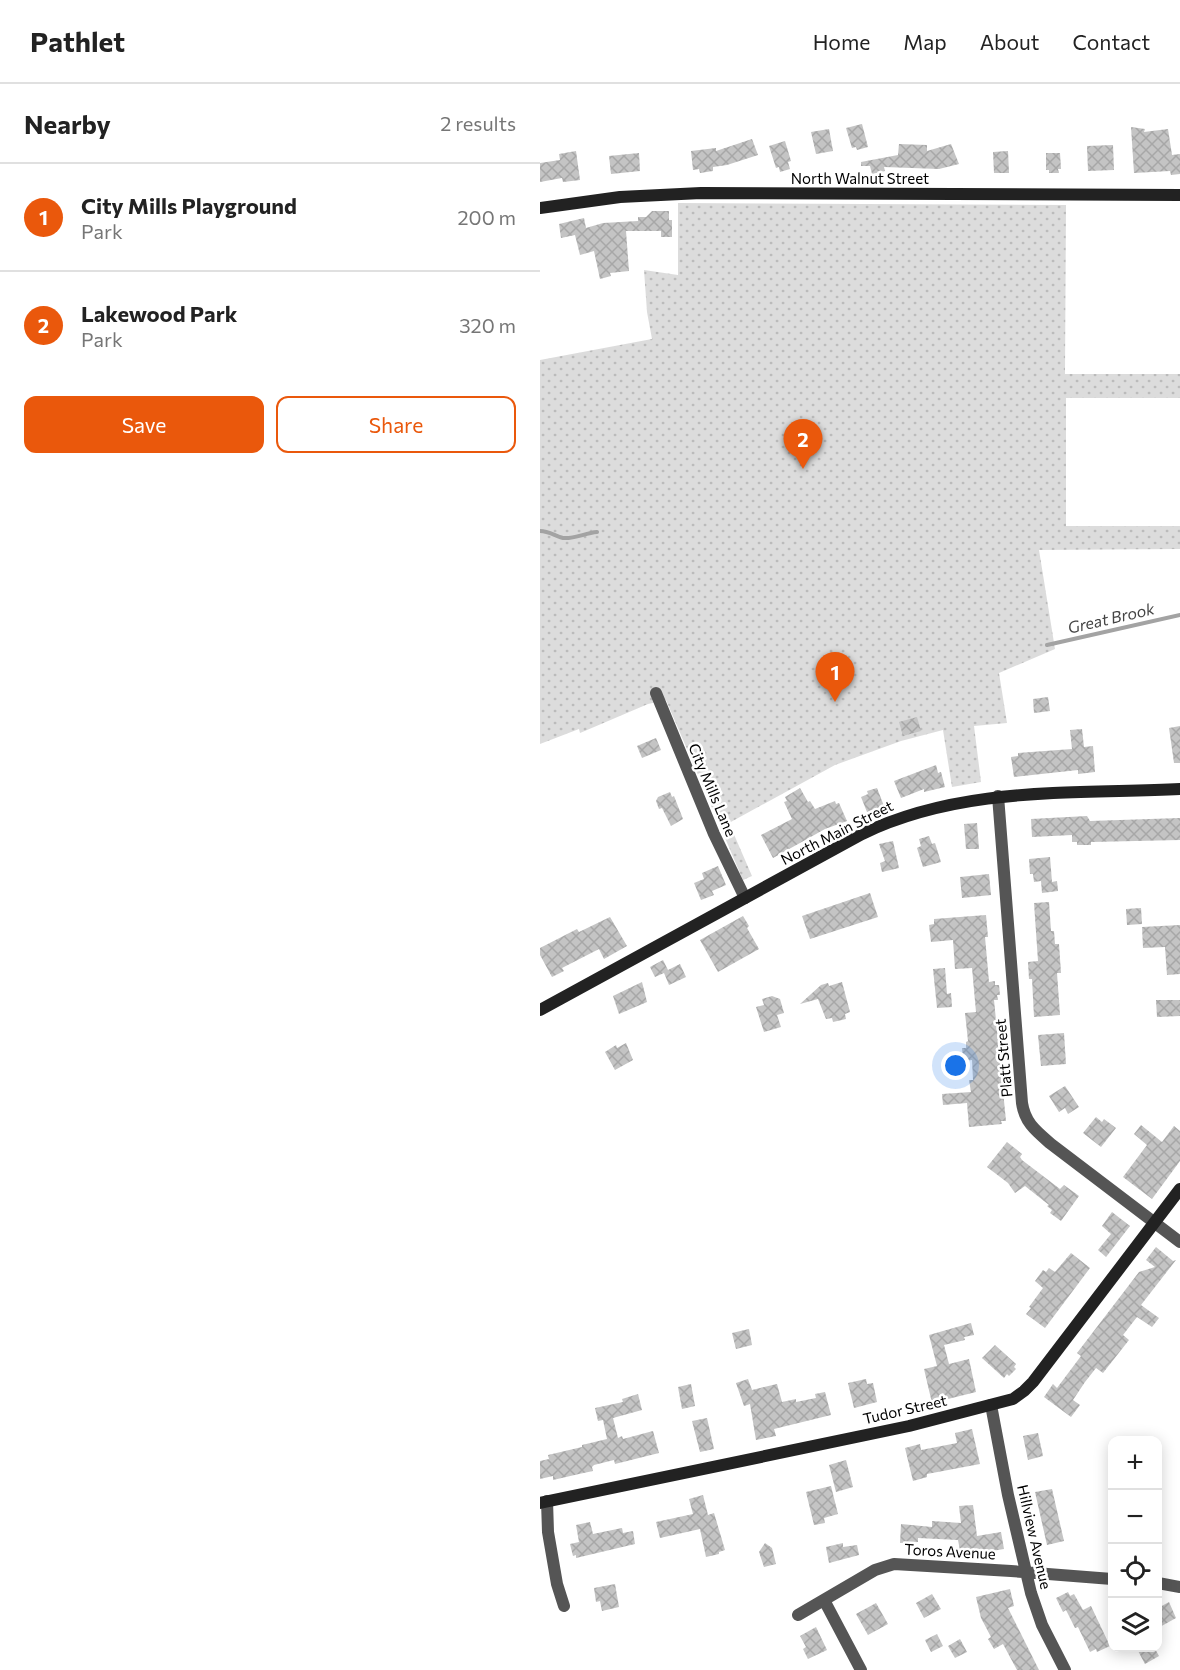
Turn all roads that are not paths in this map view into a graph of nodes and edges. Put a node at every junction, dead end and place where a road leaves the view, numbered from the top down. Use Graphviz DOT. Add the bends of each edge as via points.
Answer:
graph roads {
  1 [pos="1180,195"];
  2 [pos="540,208"];
  3 [pos="656,693"];
  4 [pos="1180,789"];
  5 [pos="998,796"];
  6 [pos="745,898"];
  7 [pos="540,1010"];
  8 [pos="1180,1190"];
  9 [pos="1155,1223"];
  10 [pos="1180,1242"];
  11 [pos="991,1405"];
  12 [pos="543,1502"];
  13 [pos="1026,1572"];
  14 [pos="1108,1580"];
  15 [pos="1162,1584"];
  16 [pos="1180,1587"];
  17 [pos="824,1600"];
  18 [pos="564,1606"];
  19 [pos="798,1615"];
  20 [pos="861,1670"];
  21 [pos="1065,1670"];
  1 -- 2 [label="street, North Walnut Street" via="701,193 620,197"];
  3 -- 6 [label="street, City Mills Lane" via="710,825"];
  4 -- 5 [label="street, North Main Street"];
  5 -- 6 [label="street, North Main Street" via="947,804 890,821"];
  5 -- 9 [label="street, Platt Street" via="1025,1116 1037,1133"];
  6 -- 7 [label="street, North Main Street"];
  8 -- 9 [label="street, Tudor Street"];
  9 -- 10 [label="street, Platt Street"];
  9 -- 11 [label="street, Tudor Street" via="1029,1387 1013,1398"];
  11 -- 12 [label="street, Tudor Street" via="909,1426"];
  11 -- 13 [label="street, Hillview Avenue"];
  12 -- 18 [label="street"];
  13 -- 14 [label="street, Toros Avenue"];
  13 -- 17 [label="street, Toros Avenue" via="894,1564 875,1570"];
  13 -- 21 [label="street, Hillview Avenue" via="1042,1625"];
  15 -- 16 [label="street"];
  17 -- 19 [label="street, Toros Avenue"];
  17 -- 20 [label="street"];
}
